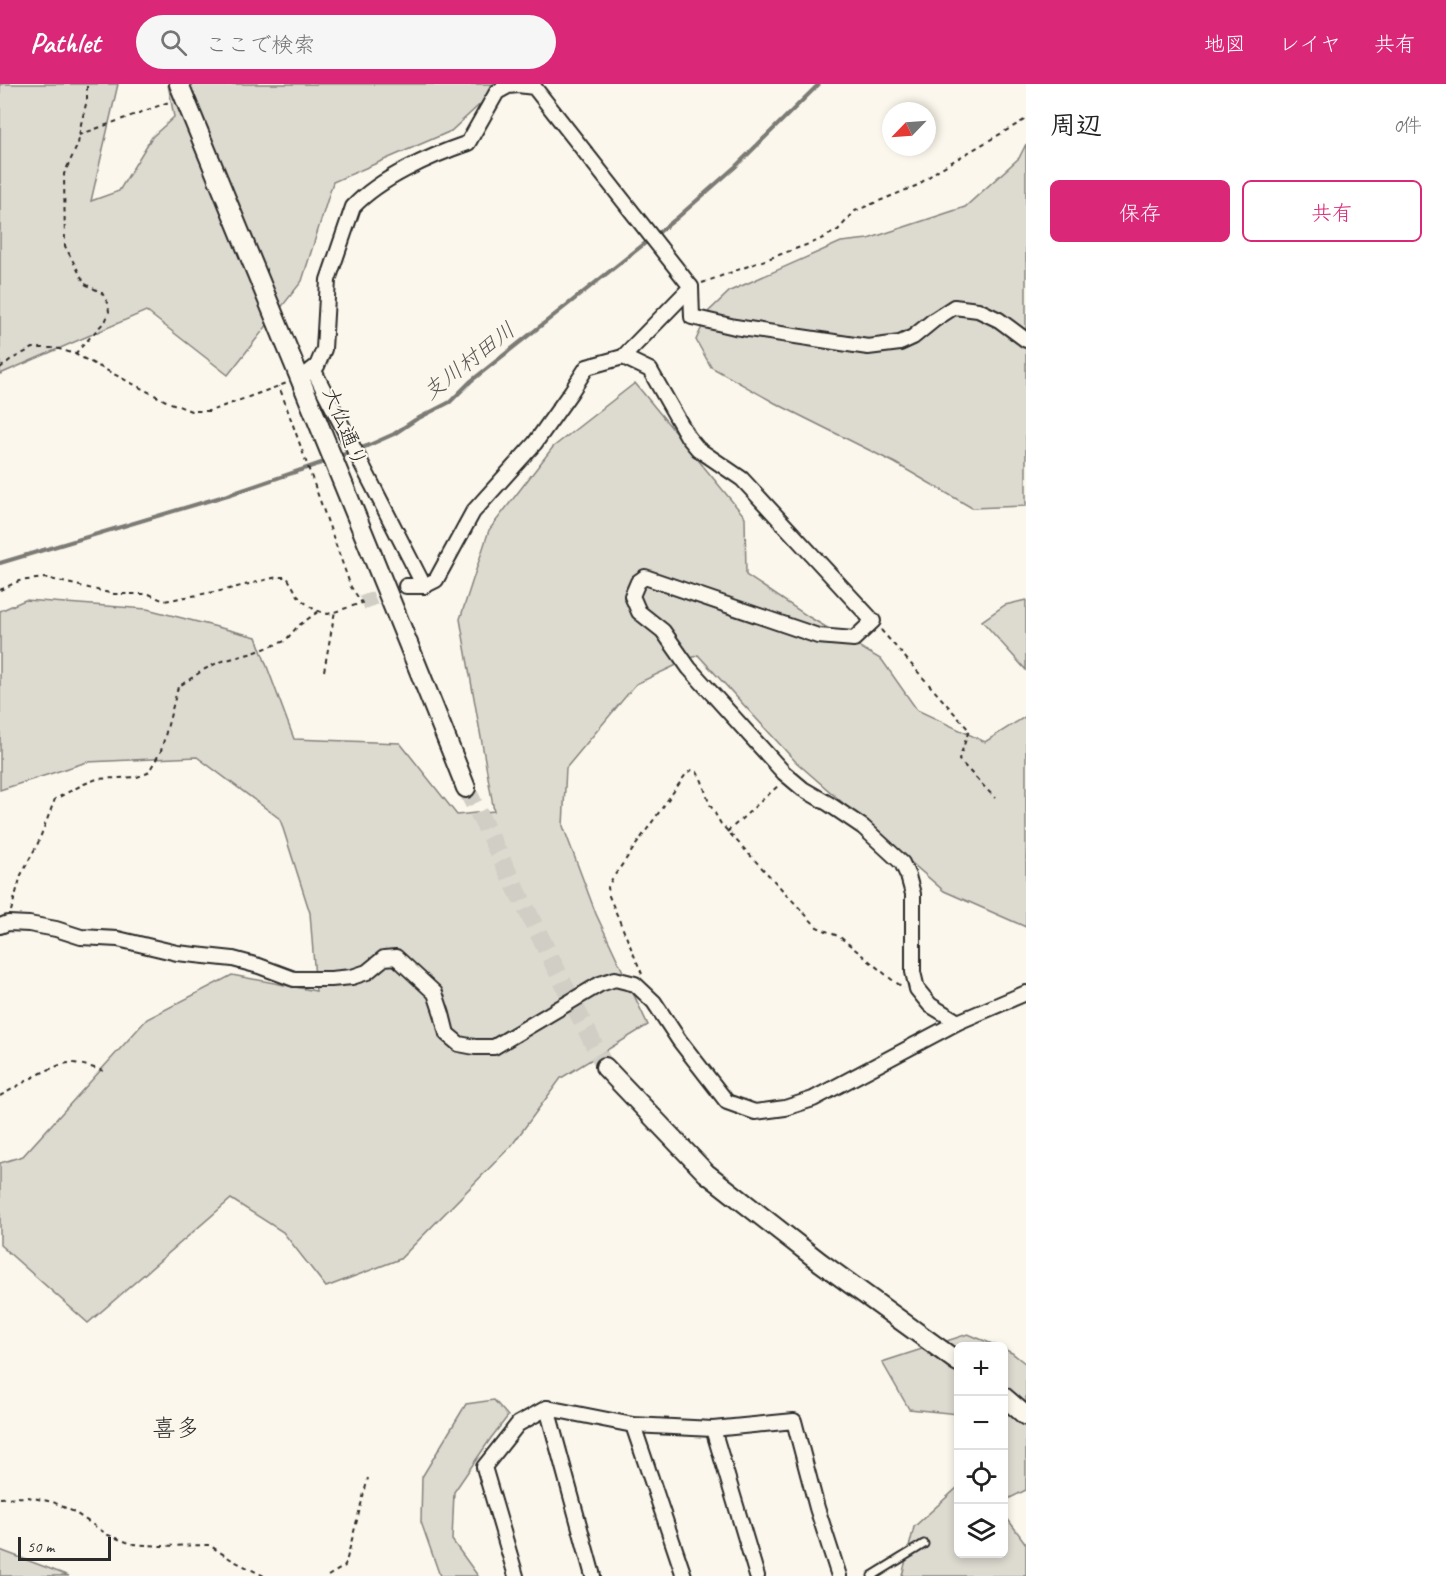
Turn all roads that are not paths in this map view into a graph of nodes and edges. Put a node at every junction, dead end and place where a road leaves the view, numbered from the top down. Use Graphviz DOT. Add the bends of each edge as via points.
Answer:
graph roads {
  1 [pos="182,90"];
  2 [pos="691,287"];
  3 [pos="1026,340"];
  4 [pos="623,357"];
  5 [pos="307,373"];
  6 [pos="406,586"];
  7 [pos="424,586"];
  8 [pos="466,788"];
  9 [pos="4,924"];
  10 [pos="1026,993"];
  11 [pos="958,1022"];
  12 [pos="605,1067"];
  13 [pos="954,1359"];
  14 [pos="1008,1400"];
  15 [pos="547,1408"];
  16 [pos="1026,1416"];
  17 [pos="633,1425"];
  18 [pos="713,1429"];
  19 [pos="924,1544"];
  20 [pos="516,1576"];
  21 [pos="593,1576"];
  22 [pos="684,1576"];
  23 [pos="757,1576"];
  24 [pos="839,1576"];
  25 [pos="872,1576"];
  1 -- 5 [label="street, 大仏通り" via="247,252"];
  2 -- 3 [label="street" via="692,317 735,327 868,347 900,343 913,337 954,307 978,310"];
  2 -- 4 [label="street"];
  2 -- 5 [label="street" via="534,87 508,86 497,92 468,143 437,154 384,183 353,207 328,280 324,349 318,366"];
  4 -- 7 [label="street" via="587,367 535,443 473,513 436,580"];
  4 -- 11 [label="street" via="650,370 698,449 742,479 873,621 854,639 818,636 645,577 632,596 639,612 663,631 689,668 788,777 863,827 902,863 913,894 913,972 917,989 930,1005"];
  5 -- 7 [label="street" via="347,434"];
  5 -- 8 [label="street, 大仏通り" via="325,438"];
  6 -- 7 [label="street"];
  9 -- 11 [label="street" via="233,959 294,979 352,977 367,972 384,958 396,957 435,993 447,1034 459,1044 475,1047 494,1047 600,984 615,979 635,984 654,1002 727,1102 755,1112 813,1099"];
  10 -- 11 [label="street"];
  12 -- 13 [label="street" via="706,1173"];
  14 -- 16 [label="street"];
  15 -- 17 [label="street"];
  15 -- 20 [label="street" via="518,1424 484,1467"];
  15 -- 21 [label="street"];
  17 -- 18 [label="street"];
  17 -- 22 [label="street"];
  18 -- 23 [label="street"];
  18 -- 24 [label="street" via="794,1421"];
  19 -- 25 [label="lane"];
}
